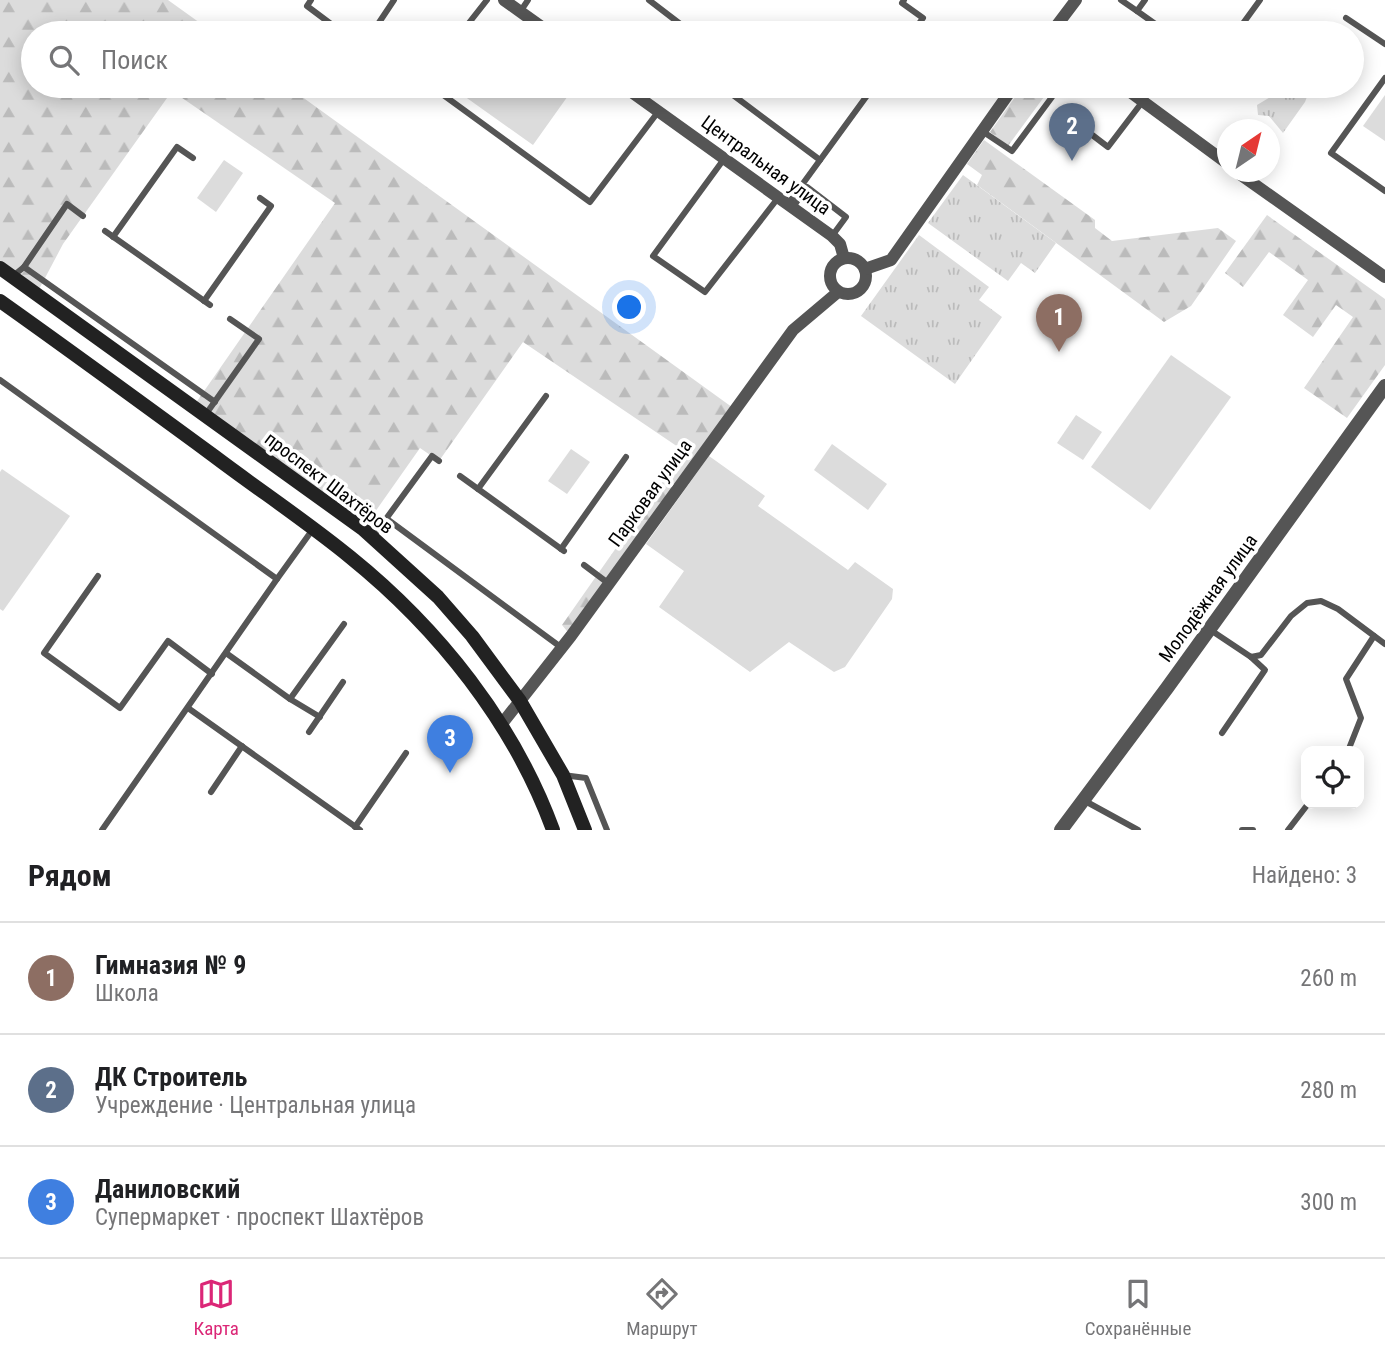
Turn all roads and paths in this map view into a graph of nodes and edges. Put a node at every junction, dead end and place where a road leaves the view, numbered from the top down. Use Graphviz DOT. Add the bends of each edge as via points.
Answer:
graph roads {
  1 [pos="311,0"];
  2 [pos="394,0"];
  3 [pos="487,0"];
  4 [pos="503,0"];
  5 [pos="528,0"];
  6 [pos="649,0"];
  7 [pos="904,0"];
  8 [pos="1076,0"];
  9 [pos="1121,0"];
  10 [pos="1145,0"];
  11 [pos="1260,0"];
  12 [pos="1137,11"];
  13 [pos="520,12"];
  14 [pos="1346,18"];
  15 [pos="327,21"];
  16 [pos="380,21"];
  17 [pos="470,21"];
  18 [pos="533,21"];
  19 [pos="676,21"];
  20 [pos="921,21"];
  21 [pos="1060,21"];
  22 [pos="1151,21"];
  23 [pos="1245,21"];
  24 [pos="1350,21"];
  25 [pos="1364,30"];
  26 [pos="1385,44"];
  27 [pos="1385,78"];
  28 [pos="447,98"];
  29 [pos="640,98"];
  30 [pos="737,98"];
  31 [pos="865,98"];
  32 [pos="1005,98"];
  33 [pos="1051,98"];
  34 [pos="1139,98"];
  35 [pos="1143,101"];
  36 [pos="658,111"];
  37 [pos="982,131"];
  38 [pos="1087,131"];
  39 [pos="1217,156"];
  40 [pos="193,158"];
  41 [pos="724,159"];
  42 [pos="820,160"];
  43 [pos="1251,182"];
  44 [pos="1385,191"];
  45 [pos="260,198"];
  46 [pos="786,203"];
  47 [pos="83,216"];
  48 [pos="104,231"];
  49 [pos="832,236"];
  50 [pos="113,237"];
  51 [pos="844,258"];
  52 [pos="24,267"];
  53 [pos="864,269"];
  54 [pos="6,273"];
  55 [pos="1385,277"];
  56 [pos="838,292"];
  57 [pos="0,300"];
  58 [pos="230,319"];
  59 [pos="0,380"];
  60 [pos="1385,386"];
  61 [pos="545,396"];
  62 [pos="215,402"];
  63 [pos="205,416"];
  64 [pos="626,457"];
  65 [pos="439,461"];
  66 [pos="460,476"];
  67 [pos="478,489"];
  68 [pos="387,519"];
  69 [pos="313,529"];
  70 [pos="372,538"];
  71 [pos="584,565"];
  72 [pos="98,576"];
  73 [pos="277,579"];
  74 [pos="608,583"];
  75 [pos="344,624"];
  76 [pos="1209,629"];
  77 [pos="1374,636"];
  78 [pos="1385,644"];
  79 [pos="562,648"];
  80 [pos="226,653"];
  81 [pos="1251,657"];
  82 [pos="212,674"];
  83 [pos="343,682"];
  84 [pos="290,699"];
  85 [pos="520,701"];
  86 [pos="188,708"];
  87 [pos="320,717"];
  88 [pos="501,724"];
  89 [pos="309,732"];
  90 [pos="1223,733"];
  91 [pos="242,746"];
  92 [pos="1350,746"];
  93 [pos="406,753"];
  94 [pos="563,775"];
  95 [pos="211,792"];
  96 [pos="1083,800"];
  97 [pos="1304,809"];
  98 [pos="358,828"];
  99 [pos="102,830"];
  100 [pos="553,830"];
  101 [pos="585,830"];
  102 [pos="607,830"];
  103 [pos="1061,830"];
  104 [pos="1138,830"];
  105 [pos="1242,830"];
  106 [pos="1253,830"];
  107 [pos="1288,830"];
  1 -- 15 [label="lane" via="307,6"];
  2 -- 16 [label="lane"];
  3 -- 17 [label="lane"];
  4 -- 13 [label="street"];
  5 -- 13 [label="lane"];
  6 -- 19 [label="lane"];
  7 -- 20 [label="lane" via="902,3 923,18"];
  8 -- 21 [label="street"];
  9 -- 12 [label="lane"];
  10 -- 12 [label="lane"];
  11 -- 23 [label="lane"];
  12 -- 22 [label="lane"];
  13 -- 18 [label="street"];
  14 -- 24 [label="lane"];
  25 -- 26 [label="lane"];
  27 -- 44 [label="lane" via="1331,153"];
  28 -- 36 [label="lane" via="590,202"];
  29 -- 36 [label="street, Центральная улица"];
  30 -- 42 [label="lane"];
  31 -- 42 [label="lane"];
  32 -- 37 [label="street"];
  33 -- 37 [label="lane" via="1012,151"];
  34 -- 35 [label="street"];
  35 -- 38 [label="lane" via="1108,147"];
  35 -- 39 [label="street"];
  36 -- 41 [label="street, Центральная улица"];
  37 -- 53 [label="street" via="891,260"];
  40 -- 50 [label="lane" via="177,147"];
  41 -- 46 [label="street, Центральная улица"];
  41 -- 46 [label="lane" via="653,256 667,266 705,292"];
  42 -- 46 [label="lane"];
  43 -- 55 [label="street"];
  45 -- 50 [label="lane" via="271,206 207,303"];
  46 -- 49 [label="street, Центральная улица"];
  46 -- 49 [label="lane" via="807,187 846,216"];
  47 -- 52 [label="lane" via="67,204"];
  48 -- 50 [label="lane"];
  49 -- 51 [label="street, Центральная улица"];
  51 -- 53 [label="street" via="856,260"];
  51 -- 56 [label="street" via="830,272"];
  52 -- 54 [label="lane"];
  52 -- 62 [label="lane"];
  53 -- 56 [label="street" via="862,288 850,294"];
  54 -- 63 [label="main road, проспект Шахтёров"];
  56 -- 74 [label="street, Парковая улица" via="793,330"];
  57 -- 69 [label="main road"];
  58 -- 62 [label="lane" via="259,340"];
  59 -- 73 [label="lane"];
  60 -- 76 [label="street, Молодёжная улица"];
  61 -- 67 [label="lane"];
  62 -- 63 [label="lane"];
  63 -- 70 [label="main road, проспект Шахтёров"];
  64 -- 67 [label="lane" via="562,550"];
  65 -- 68 [label="lane" via="432,456"];
  66 -- 67 [label="lane"];
  68 -- 70 [label="lane"];
  68 -- 79 [label="lane"];
  69 -- 73 [label="lane"];
  69 -- 88 [label="main road" via="418,619"];
  70 -- 85 [label="main road, проспект Шахтёров" via="438,597"];
  71 -- 74 [label="lane"];
  72 -- 82 [label="lane" via="44,653 120,708 168,641"];
  73 -- 80 [label="lane"];
  74 -- 79 [label="street, Парковая улица"];
  75 -- 84 [label="lane"];
  76 -- 81 [label="lane"];
  76 -- 96 [label="street, Молодёжная улица"];
  77 -- 78 [label="lane"];
  77 -- 81 [label="lane" via="1338,609 1321,601 1307,603 1261,655"];
  77 -- 92 [label="lane" via="1346,679 1361,718"];
  79 -- 85 [label="street, Парковая улица"];
  80 -- 82 [label="lane"];
  80 -- 84 [label="lane"];
  81 -- 90 [label="lane" via="1265,670"];
  82 -- 86 [label="lane"];
  83 -- 87 [label="lane"];
  84 -- 87 [label="lane"];
  85 -- 88 [label="street, Парковая улица"];
  85 -- 94 [label="main road, проспект Шахтёров"];
  86 -- 91 [label="lane"];
  86 -- 99 [label="lane"];
  87 -- 89 [label="lane"];
  88 -- 100 [label="main road"];
  91 -- 95 [label="lane"];
  91 -- 98 [label="lane"];
  93 -- 98 [label="lane"];
  94 -- 101 [label="main road, проспект Шахтёров"];
  94 -- 102 [label="lane" via="586,778"];
  96 -- 103 [label="street, Молодёжная улица"];
  96 -- 104 [label="lane"];
  97 -- 107 [label="lane"];
  105 -- 106 [label="lane"];
}
